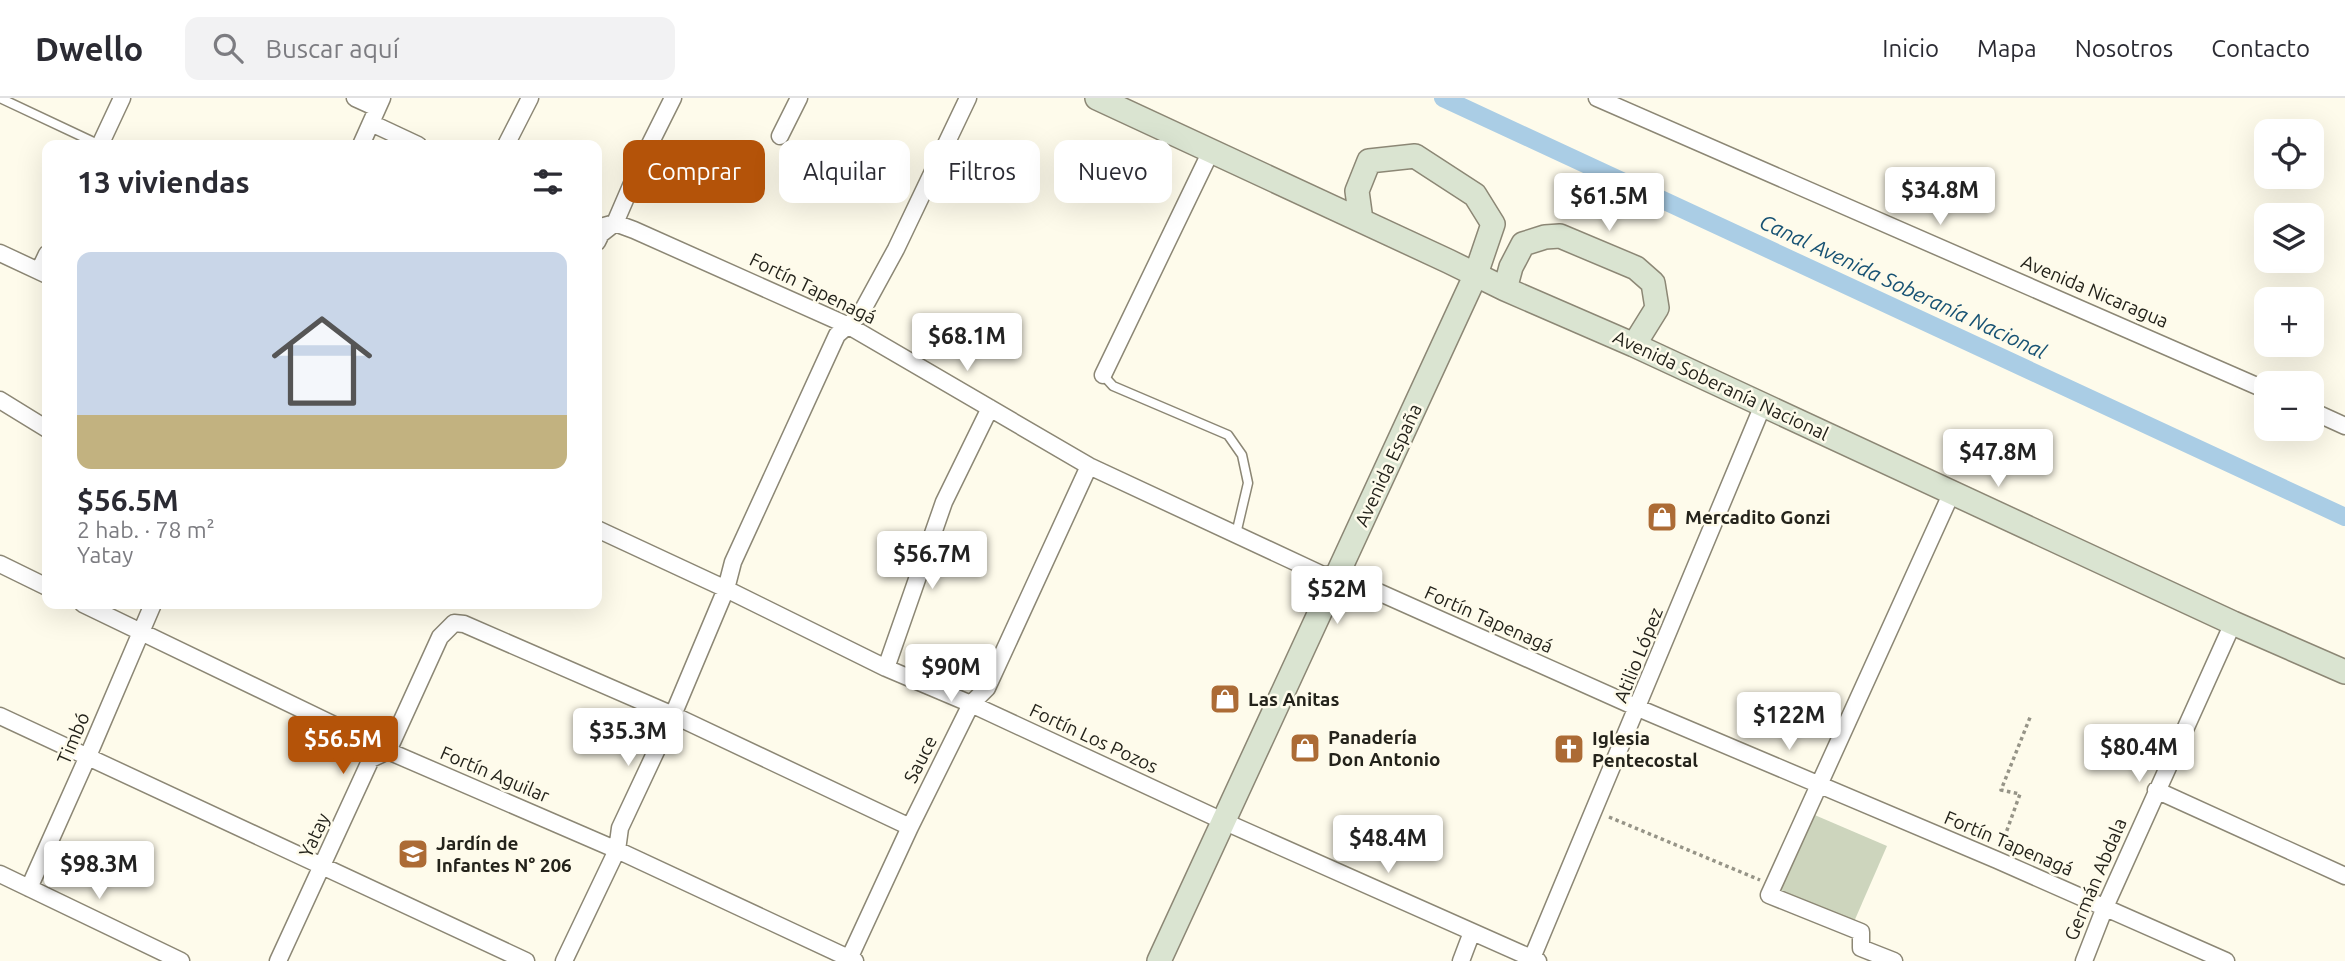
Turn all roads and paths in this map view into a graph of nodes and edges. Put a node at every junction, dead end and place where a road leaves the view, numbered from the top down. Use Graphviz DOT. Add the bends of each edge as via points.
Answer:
graph roads {
  1 [pos="0,98"];
  2 [pos="122,98"];
  3 [pos="355,98"];
  4 [pos="530,98"];
  5 [pos="673,98"];
  6 [pos="799,98"];
  7 [pos="968,98"];
  8 [pos="1097,98"];
  9 [pos="1597,98"];
  10 [pos="377,110"];
  11 [pos="780,136"];
  12 [pos="89,140"];
  13 [pos="102,140"];
  14 [pos="363,140"];
  15 [pos="412,140"];
  16 [pos="509,140"];
  17 [pos="1211,151"];
  18 [pos="1361,220"];
  19 [pos="615,223"];
  20 [pos="602,227"];
  21 [pos="602,233"];
  22 [pos="0,253"];
  23 [pos="42,273"];
  24 [pos="1476,274"];
  25 [pos="1505,289"];
  26 [pos="849,326"];
  27 [pos="1634,345"];
  28 [pos="1103,375"];
  29 [pos="2254,385"];
  30 [pos="0,400"];
  31 [pos="1763,405"];
  32 [pos="990,408"];
  33 [pos="2324,416"];
  34 [pos="42,426"];
  35 [pos="2345,426"];
  36 [pos="1089,466"];
  37 [pos="1952,492"];
  38 [pos="602,531"];
  39 [pos="1236,534"];
  40 [pos="0,564"];
  41 [pos="1338,574"];
  42 [pos="42,585"];
  43 [pos="726,589"];
  44 [pos="94,609"];
  45 [pos="151,609"];
  46 [pos="2233,623"];
  47 [pos="141,631"];
  48 [pos="886,668"];
  49 [pos="2345,672"];
  50 [pos="971,704"];
  51 [pos="1638,708"];
  52 [pos="673,715"];
  53 [pos="2031,715"];
  54 [pos="0,716"];
  55 [pos="388,751"];
  56 [pos="89,756"];
  57 [pos="1818,785"];
  58 [pos="2156,790"];
  59 [pos="1594,811"];
  60 [pos="1223,821"];
  61 [pos="910,827"];
  62 [pos="617,850"];
  63 [pos="1997,860"];
  64 [pos="322,866"];
  65 [pos="0,874"];
  66 [pos="2345,876"];
  67 [pos="1772,885"];
  68 [pos="29,888"];
  69 [pos="2105,907"];
  70 [pos="1472,932"];
  71 [pos="1535,959"];
  72 [pos="851,960"];
  73 [pos="181,961"];
  74 [pos="278,961"];
  75 [pos="526,961"];
  76 [pos="564,961"];
  77 [pos="1159,961"];
  78 [pos="1461,961"];
  79 [pos="1894,961"];
  80 [pos="2084,961"];
  81 [pos="2226,961"];
  1 -- 12 [label="lane"];
  2 -- 13 [label="street"];
  3 -- 10 [label="street"];
  4 -- 16 [label="street"];
  5 -- 19 [label="street"];
  6 -- 11 [label="street"];
  7 -- 26 [label="street" via="897,249 860,315"];
  8 -- 17 [label="main road, Avenida Soberanía Nacional"];
  9 -- 29 [label="street, Avenida Nicaragua"];
  10 -- 14 [label="street"];
  10 -- 15 [label="street"];
  17 -- 18 [label="main road, Avenida Soberanía Nacional"];
  17 -- 28 [label="street"];
  18 -- 24 [label="main road, Avenida Soberanía Nacional"];
  18 -- 24 [label="main road, Avenida España" via="1357,191 1368,161 1415,156 1475,195 1493,225"];
  19 -- 20 [label="street"];
  19 -- 21 [label="street"];
  19 -- 26 [label="street, Fortín Tapenagá"];
  22 -- 23 [label="street"];
  24 -- 25 [label="main road, Avenida Soberanía Nacional"];
  24 -- 41 [label="main road, Avenida España"];
  25 -- 27 [label="main road, Avenida Soberanía Nacional"];
  25 -- 27 [label="main road" via="1523,244 1545,237 1560,236 1636,268 1653,283 1657,308"];
  26 -- 32 [label="street, Fortín Tapenagá"];
  26 -- 43 [label="street" via="837,335 733,562"];
  27 -- 31 [label="main road, Avenida Soberanía Nacional"];
  28 -- 39 [label="lane" via="1112,386 1228,435 1241,455 1248,483"];
  30 -- 34 [label="street"];
  31 -- 37 [label="main road, Avenida Soberanía Nacional"];
  31 -- 51 [label="street, Atilio López"];
  32 -- 36 [label="street, Fortín Tapenagá"];
  32 -- 48 [label="street" via="944,502"];
  33 -- 35 [label="street"];
  36 -- 39 [label="street, Fortín Tapenagá"];
  36 -- 50 [label="street, Sauce" via="987,688"];
  37 -- 46 [label="main road, Avenida Soberanía Nacional"];
  37 -- 57 [label="street"];
  38 -- 43 [label="street, Fortín Los Pozos"];
  39 -- 41 [label="street, Fortín Tapenagá" via="1324,575"];
  40 -- 42 [label="street"];
  41 -- 51 [label="street, Fortín Tapenagá"];
  41 -- 60 [label="main road, Avenida España"];
  43 -- 48 [label="street, Fortín Los Pozos"];
  43 -- 52 [label="street"];
  44 -- 47 [label="street, Fortín Aguilar"];
  45 -- 47 [label="street, Timbó"];
  46 -- 49 [label="main road, Avenida Soberanía Nacional"];
  46 -- 58 [label="street, Germán Abdala"];
  47 -- 55 [label="street, Fortín Aguilar"];
  47 -- 56 [label="street, Timbó"];
  48 -- 50 [label="street, Fortín Los Pozos"];
  50 -- 60 [label="street, Fortín Los Pozos"];
  50 -- 61 [label="street, Sauce"];
  51 -- 57 [label="street, Fortín Tapenagá"];
  51 -- 59 [label="street, Atilio López"];
  52 -- 55 [label="street, Yatay" via="454,623 440,637"];
  52 -- 61 [label="street"];
  52 -- 62 [label="street" via="620,828"];
  53 -- 63 [label="path" via="2001,790 2020,794"];
  54 -- 56 [label="street"];
  55 -- 62 [label="street, Fortín Aguilar"];
  55 -- 64 [label="street, Yatay" via="371,759"];
  56 -- 64 [label="street"];
  56 -- 68 [label="street, Timbó"];
  57 -- 63 [label="street, Fortín Tapenagá"];
  57 -- 67 [label="street"];
  58 -- 66 [label="street"];
  58 -- 69 [label="street, Germán Abdala"];
  59 -- 67 [label="path"];
  59 -- 71 [label="street, Atilio López"];
  60 -- 70 [label="street, Fortín Los Pozos"];
  60 -- 77 [label="main road, Avenida España"];
  61 -- 72 [label="street, Sauce"];
  62 -- 72 [label="street, Fortín Aguilar"];
  62 -- 76 [label="street"];
  63 -- 69 [label="street, Fortín Tapenagá"];
  64 -- 74 [label="street, Yatay"];
  64 -- 75 [label="street"];
  65 -- 68 [label="street"];
  67 -- 79 [label="street" via="1769,895 1861,932 1861,948"];
  68 -- 73 [label="street"];
  69 -- 80 [label="street, Germán Abdala"];
  69 -- 81 [label="street, Fortín Tapenagá"];
  70 -- 71 [label="street, Fortín Los Pozos"];
  70 -- 78 [label="street"];
}
